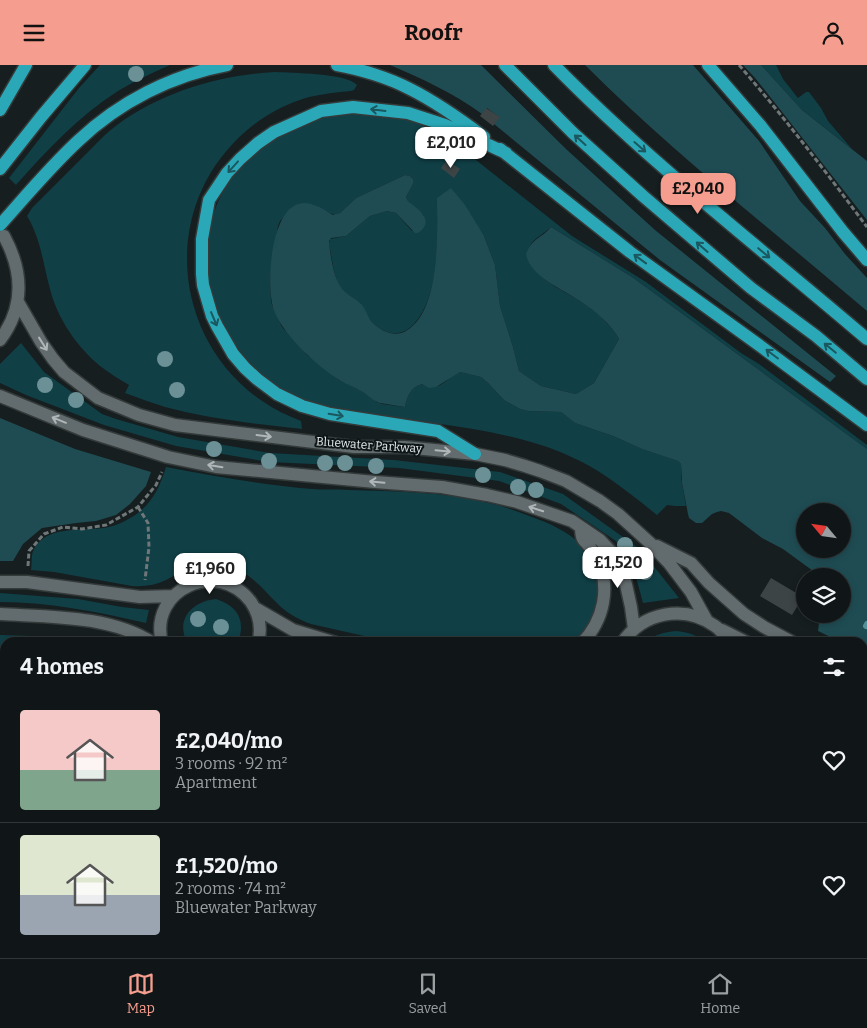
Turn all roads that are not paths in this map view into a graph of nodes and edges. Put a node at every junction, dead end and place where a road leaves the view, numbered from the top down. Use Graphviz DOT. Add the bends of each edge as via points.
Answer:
graph roads {
  1 [pos="26,65"];
  2 [pos="85,65"];
  3 [pos="227,65"];
  4 [pos="337,65"];
  5 [pos="505,65"];
  6 [pos="554,65"];
  7 [pos="708,65"];
  8 [pos="0,110"];
  9 [pos="506,153"];
  10 [pos="0,169"];
  11 [pos="2,231"];
  12 [pos="867,260"];
  13 [pos="18,302"];
  14 [pos="867,339"];
  15 [pos="0,340"];
  16 [pos="867,379"];
  17 [pos="0,396"];
  18 [pos="867,425"];
  19 [pos="475,454"];
  20 [pos="581,527"];
  21 [pos="650,543"];
  22 [pos="0,582"];
  23 [pos="174,596"];
  24 [pos="255,608"];
  25 [pos="0,614"];
  26 [pos="711,624"];
  27 [pos="634,629"];
  28 [pos="144,637"];
  29 [pos="160,637"];
  30 [pos="259,637"];
  31 [pos="316,637"];
  32 [pos="587,637"];
  33 [pos="627,637"];
  34 [pos="725,637"];
  35 [pos="736,637"];
  36 [pos="783,637"];
  1 -- 8 [label="main road"];
  2 -- 10 [label="main road"];
  3 -- 11 [label="main road" via="199,71 150,90 105,118 44,177"];
  4 -- 9 [label="main road" via="409,88 452,113"];
  16 -- 5 [label="main road, one-way" via="816,336 750,288 643,196 573,133"];
  6 -- 14 [label="main road, one-way" via="645,151"];
  7 -- 12 [label="main road"];
  18 -- 9 [label="main road, one-way" via="630,252"];
  9 -- 19 [label="main road, one-way" via="445,125 408,113 353,107 321,111 274,132 240,159 209,200 202,239 202,274 212,317 233,354 256,379 302,406 438,431"];
  11 -- 13 [label="street" via="14,260"];
  13 -- 15 [label="street" via="13,319"];
  13 -- 19 [label="street, Bluewater Parkway, one-way" via="41,342 64,372 100,399 139,415 175,425 354,447 404,447"];
  20 -- 17 [label="street, one-way" via="517,502 451,488 216,467 168,457 84,430"];
  19 -- 21 [label="street, Bluewater Parkway" via="505,460 566,481 618,514"];
  20 -- 27 [label="street" via="616,557 625,580"];
  20 -- 32 [label="street" via="582,538 591,548 603,575 605,590 596,625"];
  21 -- 26 [label="street, Bluewater Parkway" via="691,592"];
  21 -- 36 [label="street" via="691,563 748,617"];
  22 -- 23 [label="street" via="27,582 140,597"];
  23 -- 24 [label="street" via="186,586 218,581 233,586"];
  23 -- 29 [label="street" via="161,621"];
  24 -- 30 [label="street"];
  24 -- 31 [label="street" via="292,630"];
  25 -- 28 [label="street" via="117,626"];
  26 -- 27 [label="street" via="687,614 674,613 655,617"];
  26 -- 34 [label="street, Bluewater Parkway"];
  26 -- 35 [label="street"];
  27 -- 33 [label="street"];
}
